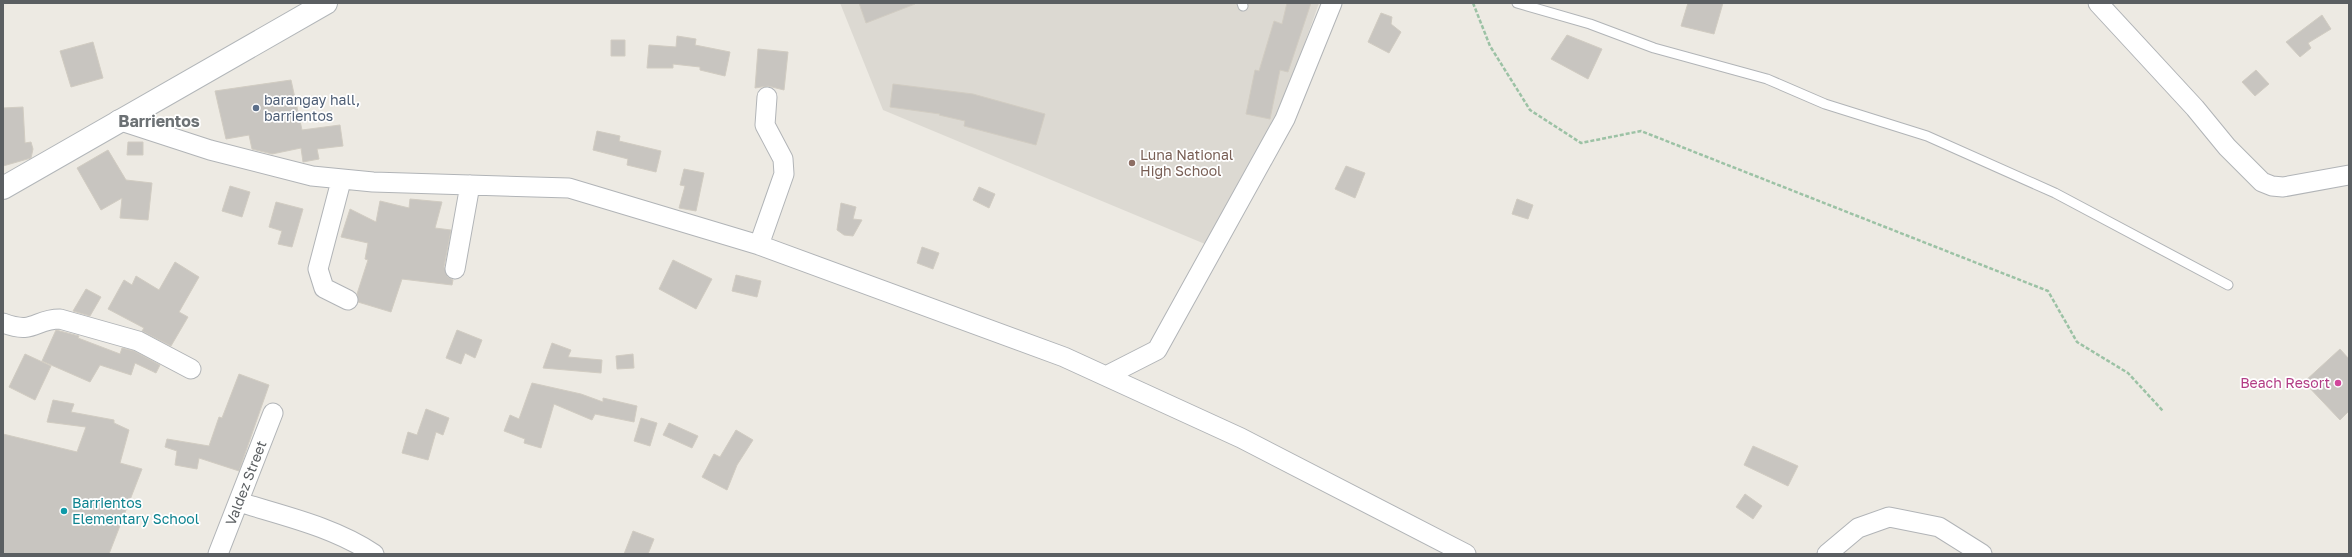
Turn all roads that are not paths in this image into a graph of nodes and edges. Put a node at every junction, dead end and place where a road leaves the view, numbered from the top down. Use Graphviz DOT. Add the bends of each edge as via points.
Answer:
graph roads {
  1 [pos="326,3"];
  2 [pos="1332,3"];
  3 [pos="1517,3"];
  4 [pos="2098,3"];
  5 [pos="766,97"];
  6 [pos="118,120"];
  7 [pos="2349,175"];
  8 [pos="341,181"];
  9 [pos="470,185"];
  10 [pos="3,188"];
  11 [pos="759,245"];
  12 [pos="455,269"];
  13 [pos="2228,285"];
  14 [pos="348,300"];
  15 [pos="3,323"];
  16 [pos="191,368"];
  17 [pos="1106,376"];
  18 [pos="273,413"];
  19 [pos="238,502"];
  20 [pos="218,554"];
  21 [pos="374,554"];
  22 [pos="1466,554"];
  23 [pos="1827,554"];
  24 [pos="1982,554"];
  1 -- 6 [label="main road"];
  2 -- 17 [label="street" via="1285,119 1158,350"];
  3 -- 13 [label="lane" via="1590,24 1654,48 1767,79 1825,104 1927,136 2055,193"];
  4 -- 7 [label="street" via="2195,108 2227,147 2262,182 2283,187"];
  5 -- 11 [label="street" via="765,125 783,160 784,174"];
  6 -- 8 [label="street" via="210,150"];
  6 -- 10 [label="main road"];
  8 -- 9 [label="street"];
  8 -- 14 [label="street" via="318,269 324,288"];
  9 -- 11 [label="street" via="569,188"];
  9 -- 12 [label="street"];
  11 -- 17 [label="street" via="1064,357"];
  15 -- 16 [label="street" via="26,329 60,319 138,341"];
  17 -- 22 [label="street" via="1241,438"];
  18 -- 19 [label="street, Valdez Street"];
  19 -- 20 [label="street, Valdez Street"];
  19 -- 21 [label="street" via="351,540"];
  23 -- 24 [label="street" via="1858,528 1889,517 1939,527"];
}
